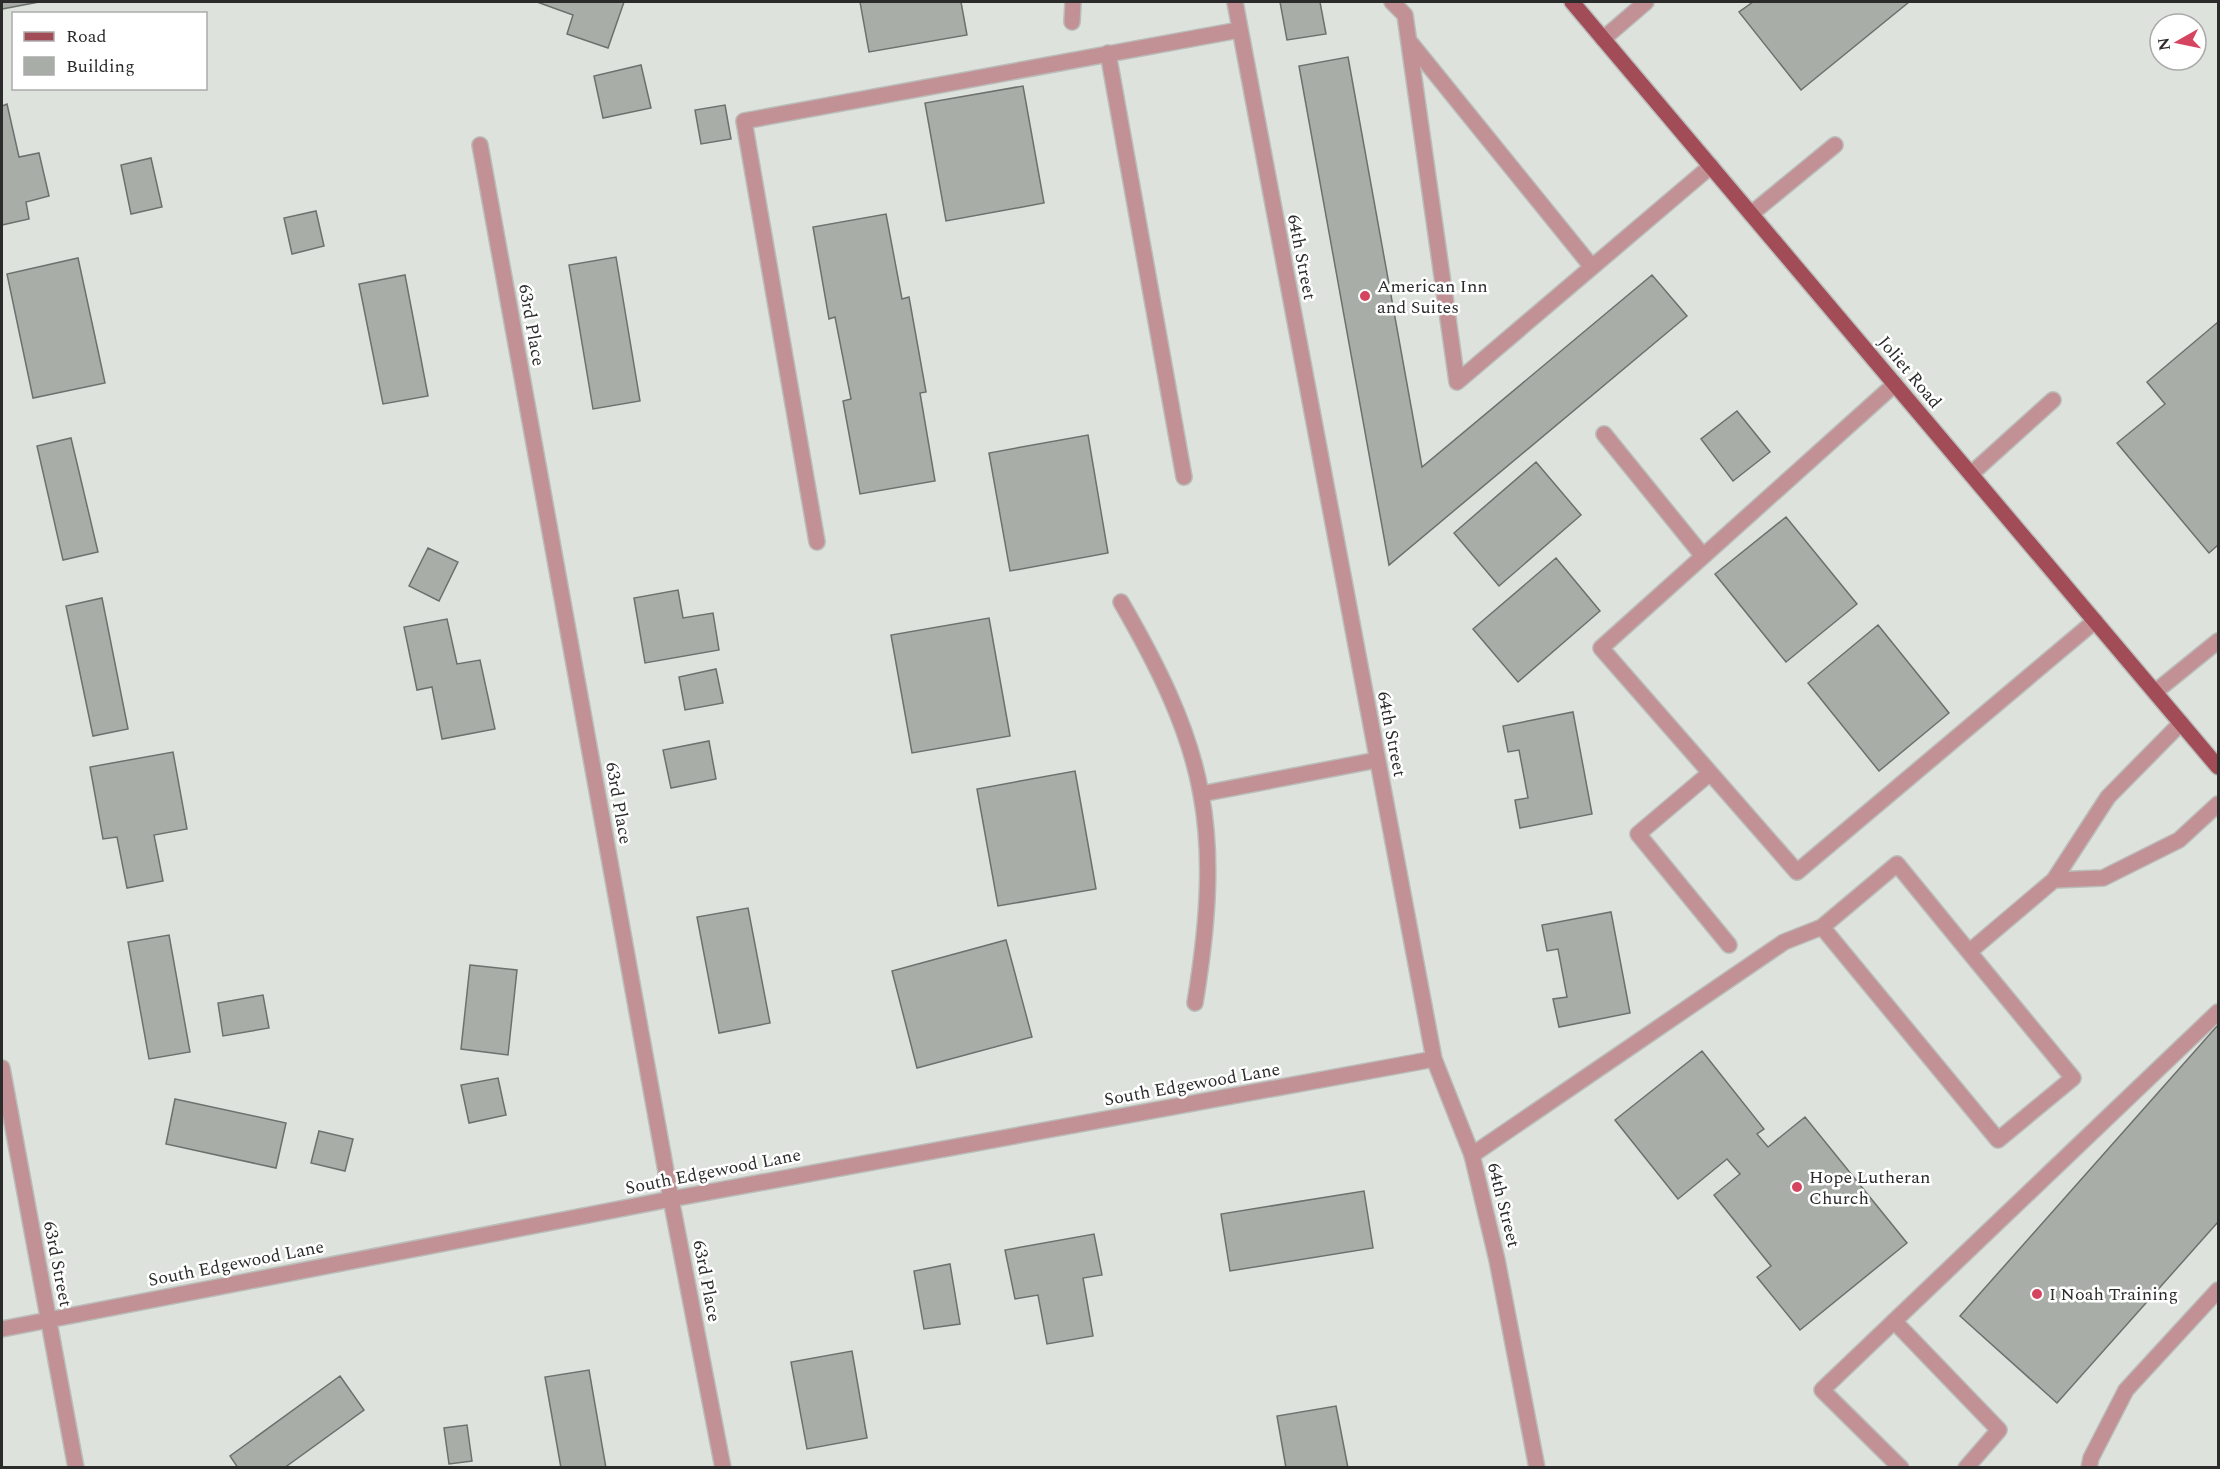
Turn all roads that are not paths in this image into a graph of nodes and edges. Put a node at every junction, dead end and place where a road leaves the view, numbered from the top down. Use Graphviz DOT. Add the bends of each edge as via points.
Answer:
graph roads {
  1 [pos="1073,2"];
  2 [pos="1234,2"];
  3 [pos="1394,2"];
  4 [pos="1572,2"];
  5 [pos="1646,2"];
  6 [pos="1072,22"];
  7 [pos="1239,30"];
  8 [pos="1603,39"];
  9 [pos="1408,41"];
  10 [pos="1108,53"];
  11 [pos="480,145"];
  12 [pos="1835,145"];
  13 [pos="1711,166"];
  14 [pos="1751,214"];
  15 [pos="1592,267"];
  16 [pos="1895,384"];
  17 [pos="2053,400"];
  18 [pos="1604,434"];
  19 [pos="1971,474"];
  20 [pos="1184,477"];
  21 [pos="817,542"];
  22 [pos="1703,556"];
  23 [pos="1121,602"];
  24 [pos="2095,621"];
  25 [pos="2218,641"];
  26 [pos="2155,692"];
  27 [pos="2181,723"];
  28 [pos="1377,760"];
  29 [pos="2218,767"];
  30 [pos="1710,773"];
  31 [pos="1201,794"];
  32 [pos="2218,804"];
  33 [pos="2054,880"];
  34 [pos="1822,927"];
  35 [pos="1729,945"];
  36 [pos="1969,951"];
  37 [pos="1195,1003"];
  38 [pos="2218,1012"];
  39 [pos="1434,1059"];
  40 [pos="2,1068"];
  41 [pos="1472,1155"];
  42 [pos="671,1198"];
  43 [pos="2218,1290"];
  44 [pos="49,1319"];
  45 [pos="1894,1321"];
  46 [pos="2,1329"];
  47 [pos="76,1467"];
  48 [pos="723,1467"];
  49 [pos="1537,1467"];
  50 [pos="1901,1467"];
  51 [pos="1966,1467"];
  52 [pos="2089,1467"];
  1 -- 6 [label="street"];
  2 -- 7 [label="street, 64th Street"];
  3 -- 9 [label="street" via="1405,15"];
  4 -- 8 [label="main road, Joliet Road"];
  5 -- 8 [label="street"];
  7 -- 10 [label="street"];
  7 -- 28 [label="street, 64th Street"];
  8 -- 13 [label="main road, Joliet Road"];
  9 -- 15 [label="street"];
  9 -- 15 [label="street" via="1457,382"];
  10 -- 20 [label="street"];
  10 -- 21 [label="street" via="744,121"];
  11 -- 42 [label="street, 63rd Place"];
  12 -- 14 [label="street"];
  13 -- 14 [label="main road, Joliet Road"];
  13 -- 15 [label="street"];
  14 -- 16 [label="main road, Joliet Road"];
  16 -- 19 [label="main road, Joliet Road"];
  16 -- 22 [label="street"];
  17 -- 19 [label="street"];
  18 -- 22 [label="street"];
  19 -- 24 [label="main road, Joliet Road"];
  22 -- 30 [label="street" via="1601,648"];
  23 -- 31 [label="street" via="1173,705"];
  24 -- 26 [label="main road, Joliet Road"];
  24 -- 30 [label="street" via="1797,872"];
  25 -- 26 [label="street"];
  26 -- 27 [label="main road, Joliet Road"];
  27 -- 29 [label="main road, Joliet Road"];
  27 -- 33 [label="street" via="2108,797"];
  28 -- 31 [label="street"];
  28 -- 39 [label="street, 64th Street"];
  30 -- 35 [label="street" via="1638,834"];
  31 -- 37 [label="street" via="1207,899"];
  32 -- 33 [label="street" via="2179,840 2103,878"];
  33 -- 36 [label="street"];
  34 -- 36 [label="street" via="1897,864"];
  34 -- 36 [label="street" via="1998,1140 2073,1078"];
  34 -- 41 [label="street" via="1784,942"];
  38 -- 45 [label="street"];
  39 -- 41 [label="street, 64th Street"];
  39 -- 42 [label="street, South Edgewood Lane"];
  40 -- 44 [label="street, 63rd Street"];
  41 -- 49 [label="street, 64th Street" via="1497,1260"];
  42 -- 44 [label="street, South Edgewood Lane"];
  42 -- 48 [label="street, 63rd Place"];
  43 -- 52 [label="street" via="2126,1390"];
  44 -- 46 [label="street, South Edgewood Lane"];
  44 -- 47 [label="street, 63rd Street"];
  45 -- 50 [label="street" via="1822,1390"];
  45 -- 51 [label="street" via="1999,1430"];
}
